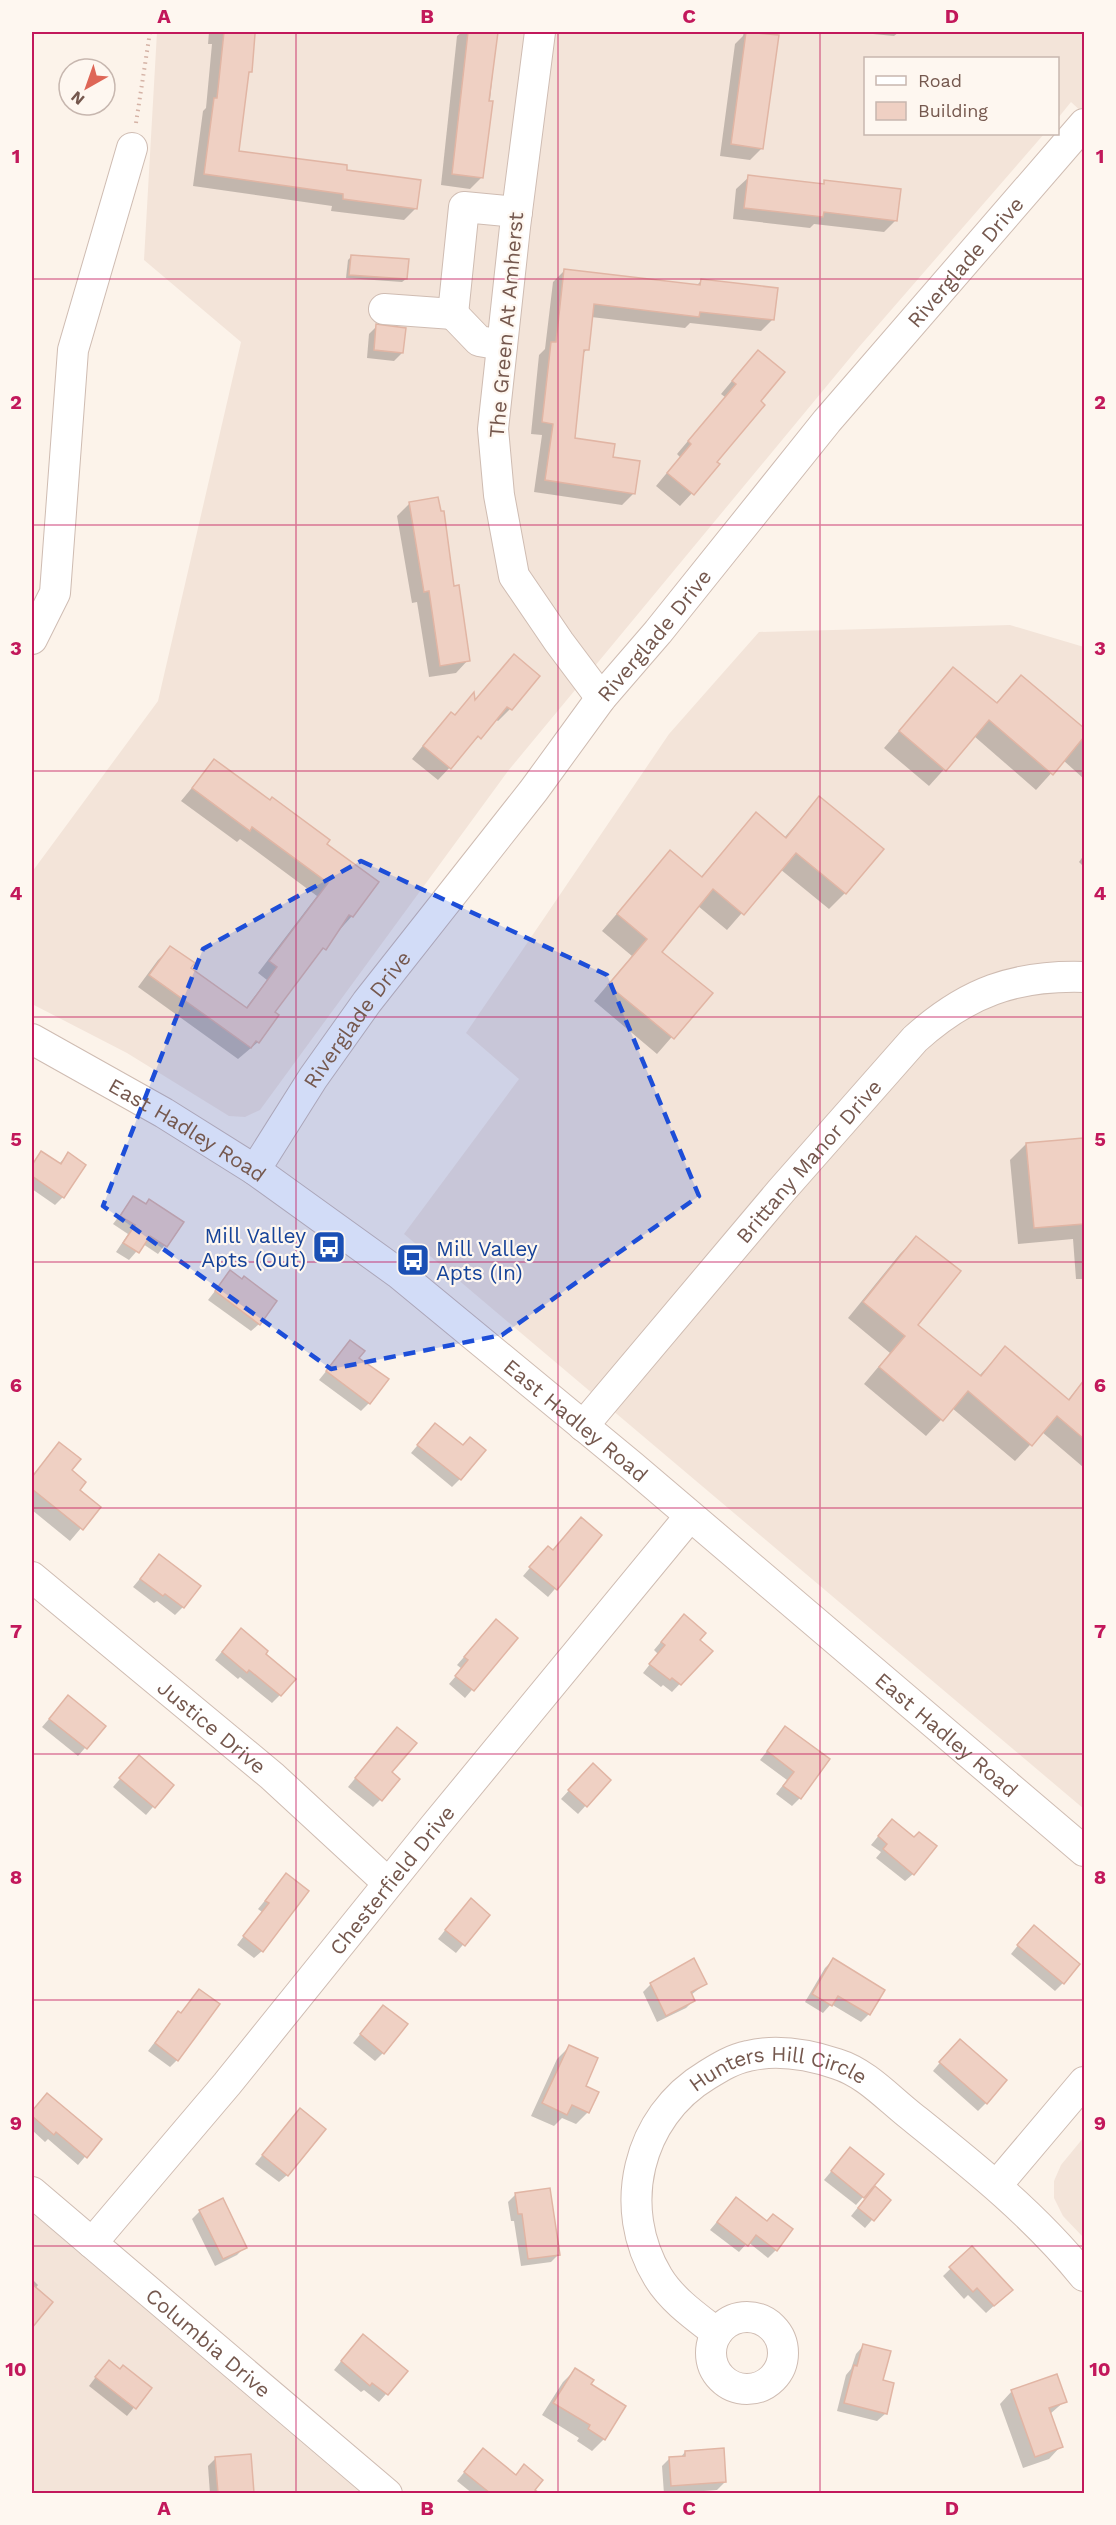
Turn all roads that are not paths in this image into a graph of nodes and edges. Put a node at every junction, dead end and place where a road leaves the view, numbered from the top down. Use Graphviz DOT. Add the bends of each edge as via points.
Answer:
graph roads {
  1 [pos="540,32"];
  2 [pos="1084,124"];
  3 [pos="132,148"];
  4 [pos="517,212"];
  5 [pos="384,309"];
  6 [pos="453,314"];
  7 [pos="502,345"];
  8 [pos="32,639"];
  9 [pos="601,698"];
  10 [pos="1084,977"];
  11 [pos="32,1039"];
  12 [pos="255,1170"];
  13 [pos="583,1426"];
  14 [pos="690,1516"];
  15 [pos="32,1577"];
  16 [pos="1084,1851"];
  17 [pos="388,1883"];
  18 [pos="1084,2082"];
  19 [pos="997,2186"];
  20 [pos="32,2192"];
  21 [pos="92,2243"];
  22 [pos="1084,2276"];
  23 [pos="717,2333"];
  24 [pos="387,2493"];
  1 -- 4 [label="street, The Green At Amherst"];
  2 -- 9 [label="street, Riverglade Drive" via="827,421"];
  3 -- 8 [label="street" via="73,350 55,593"];
  4 -- 6 [label="street" via="464,207"];
  4 -- 7 [label="street, The Green At Amherst"];
  5 -- 6 [label="street"];
  6 -- 7 [label="street" via="479,341"];
  7 -- 9 [label="street, The Green At Amherst" via="493,429 499,495 514,576"];
  9 -- 12 [label="street, Riverglade Drive" via="362,1010"];
  10 -- 13 [label="street, Brittany Manor Drive" via="1037,979 1004,986 962,1003 915,1039"];
  11 -- 12 [label="street, East Hadley Road" via="164,1113"];
  12 -- 13 [label="street, East Hadley Road" via="398,1273"];
  13 -- 14 [label="street, East Hadley Road"];
  14 -- 16 [label="street, East Hadley Road"];
  14 -- 17 [label="street, Chesterfield Drive"];
  15 -- 17 [label="street, Justice Drive" via="272,1776"];
  17 -- 21 [label="street, Chesterfield Drive" via="227,2084"];
  18 -- 19 [label="street"];
  19 -- 22 [label="street, Hunters Hill Circle"];
  19 -- 23 [label="street, Hunters Hill Circle" via="848,2068 807,2056 764,2053 717,2069 677,2098 659,2123 638,2171 635,2204 641,2241 658,2277 683,2306"];
  20 -- 21 [label="street, Columbia Drive"];
  21 -- 24 [label="street, Columbia Drive"];
}
